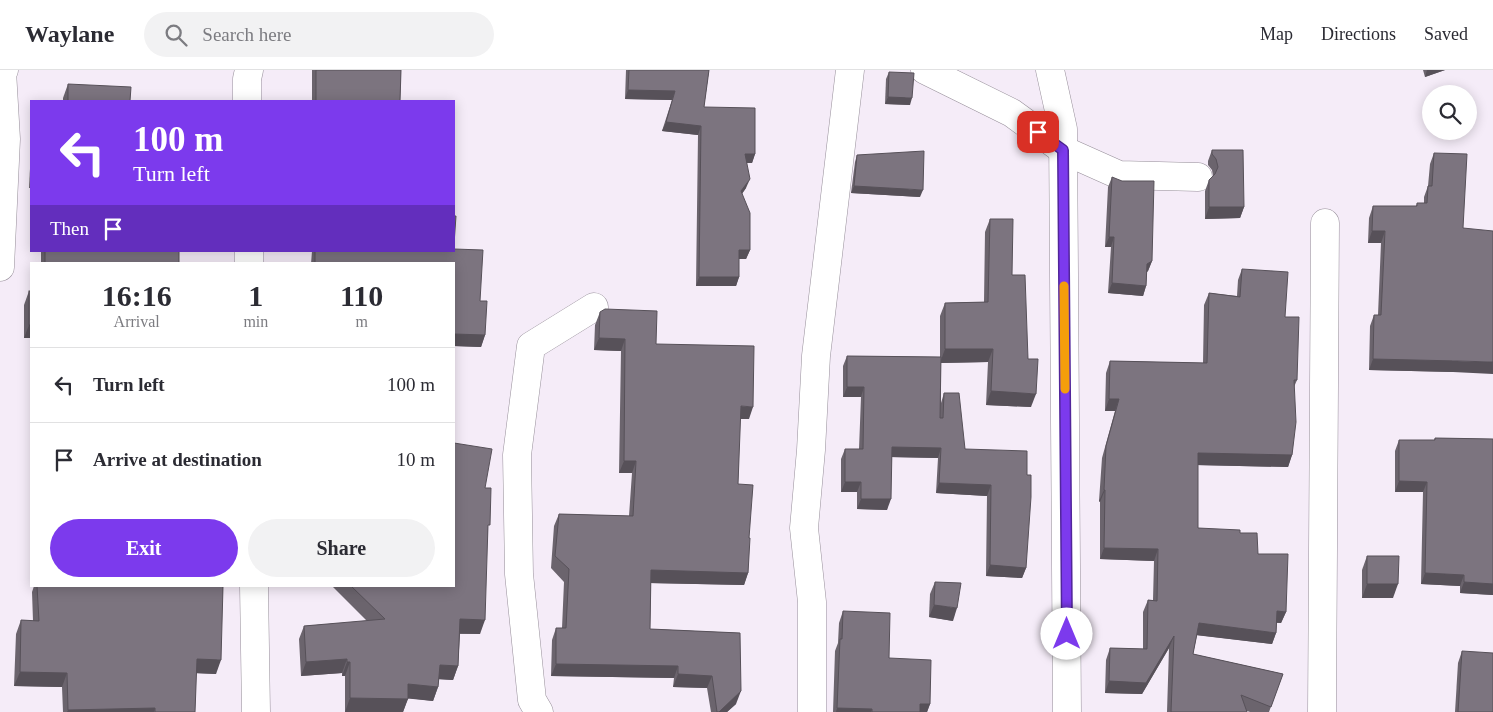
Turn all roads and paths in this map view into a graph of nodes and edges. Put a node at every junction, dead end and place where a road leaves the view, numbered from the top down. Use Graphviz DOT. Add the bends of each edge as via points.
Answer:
graph roads {
  1 [pos="4,70"];
  2 [pos="249,70"];
  3 [pos="850,70"];
  4 [pos="925,70"];
  5 [pos="1050,70"];
  6 [pos="247,100"];
  7 [pos="1063,150"];
  8 [pos="1198,177"];
  9 [pos="1325,223"];
  10 [pos="0,267"];
  11 [pos="594,307"];
  12 [pos="254,587"];
  13 [pos="256,712"];
  14 [pos="539,712"];
  15 [pos="812,712"];
  16 [pos="1067,712"];
  17 [pos="1322,712"];
  1 -- 10 [label="street" via="6,140"];
  2 -- 6 [label="street"];
  3 -- 15 [label="street" via="816,356 804,528 812,602"];
  4 -- 7 [label="street" via="1012,113"];
  5 -- 7 [label="street" via="1063,129"];
  7 -- 8 [label="street" via="1119,175"];
  7 -- 16 [label="street"];
  9 -- 17 [label="street"];
  11 -- 14 [label="street" via="531,346 517,455 519,574 532,700"];
  12 -- 13 [label="street"];
}
